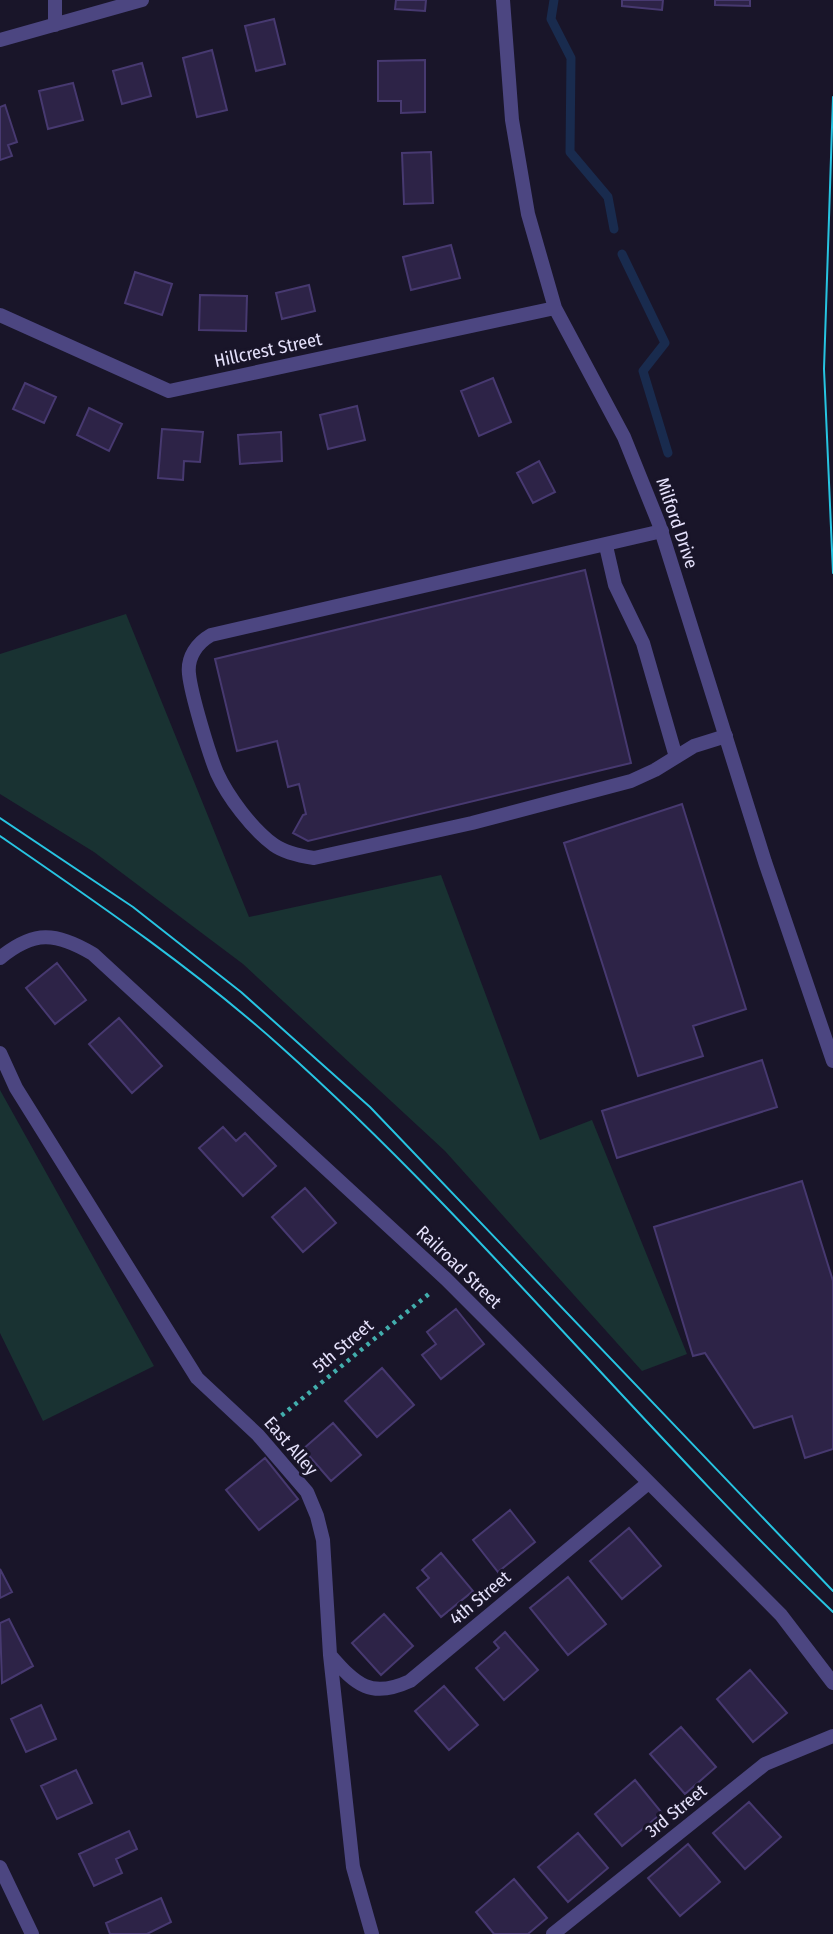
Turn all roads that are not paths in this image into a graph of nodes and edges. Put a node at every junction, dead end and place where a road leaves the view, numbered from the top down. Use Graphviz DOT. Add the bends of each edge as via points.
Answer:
graph roads {
  1 [pos="55,0"];
  2 [pos="142,0"];
  3 [pos="503,0"];
  4 [pos="55,25"];
  5 [pos="0,40"];
  6 [pos="555,308"];
  7 [pos="0,315"];
  8 [pos="662,531"];
  9 [pos="606,546"];
  10 [pos="726,736"];
  11 [pos="676,757"];
  12 [pos="0,958"];
  13 [pos="0,1053"];
  14 [pos="833,1061"];
  15 [pos="647,1484"];
  16 [pos="330,1655"];
  17 [pos="833,1683"];
  18 [pos="833,1736"];
  19 [pos="0,1867"];
  20 [pos="32,1934"];
  21 [pos="372,1934"];
  22 [pos="553,1934"];
  1 -- 4 [label="street"];
  2 -- 4 [label="street"];
  3 -- 6 [label="street, Milford Drive" via="514,133 528,214"];
  4 -- 5 [label="street"];
  6 -- 7 [label="street, Hillcrest Street" via="169,391"];
  6 -- 8 [label="street, Milford Drive" via="624,437"];
  8 -- 9 [label="street"];
  8 -- 10 [label="street, Milford Drive"];
  9 -- 11 [label="street" via="615,585 643,643"];
  9 -- 11 [label="street" via="211,635 193,651 188,673 217,774 242,811 274,845 314,858 631,781"];
  10 -- 11 [label="street"];
  10 -- 14 [label="street, Milford Drive"];
  12 -- 15 [label="street, Railroad Street" via="20,941 48,936 72,941 93,954 446,1279"];
  13 -- 16 [label="street, East Alley" via="16,1088 197,1378 258,1435 307,1492 323,1541"];
  15 -- 16 [label="street, 4th Street" via="410,1681 390,1690 368,1688 347,1675"];
  15 -- 17 [label="street, Railroad Street" via="781,1615"];
  16 -- 21 [label="street, East Alley" via="353,1867"];
  18 -- 22 [label="street, 3rd Street" via="765,1764"];
  19 -- 20 [label="street"];
}
